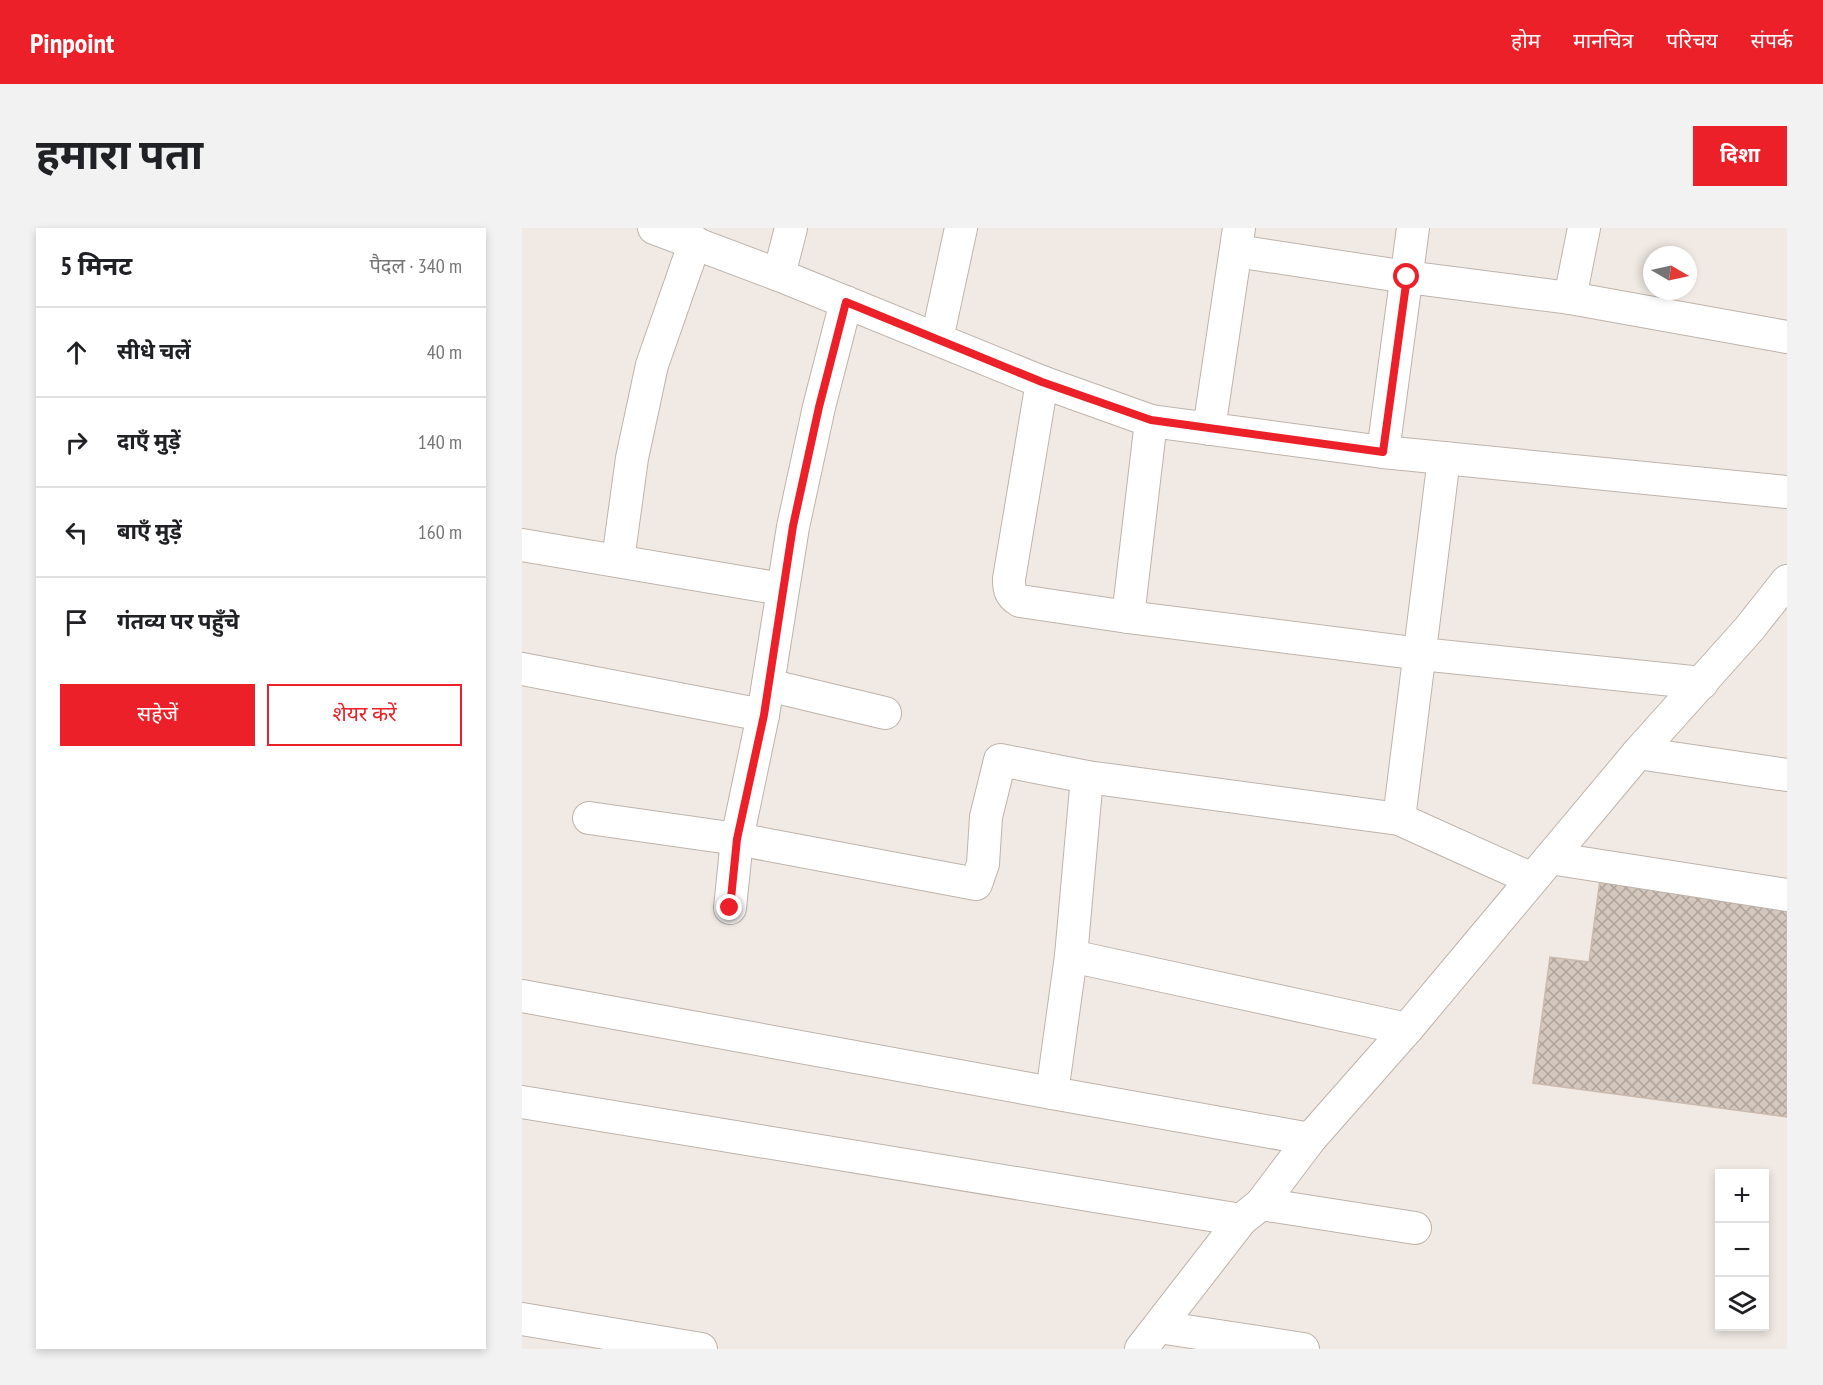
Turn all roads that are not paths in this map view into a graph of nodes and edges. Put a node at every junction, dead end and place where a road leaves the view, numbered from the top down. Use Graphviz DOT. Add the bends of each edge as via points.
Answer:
graph roads {
  1 [pos="654,228"];
  2 [pos="791,228"];
  3 [pos="961,228"];
  4 [pos="1413,228"];
  5 [pos="1584,228"];
  6 [pos="1237,240"];
  7 [pos="695,242"];
  8 [pos="779,275"];
  9 [pos="1407,277"];
  10 [pos="1570,298"];
  11 [pos="846,302"];
  12 [pos="1787,337"];
  13 [pos="937,339"];
  14 [pos="1042,382"];
  15 [pos="1151,420"];
  16 [pos="1209,429"];
  17 [pos="1383,452"];
  18 [pos="1444,458"];
  19 [pos="1787,492"];
  20 [pos="522,545"];
  21 [pos="618,560"];
  22 [pos="1787,581"];
  23 [pos="783,589"];
  24 [pos="1128,617"];
  25 [pos="1421,654"];
  26 [pos="522,669"];
  27 [pos="1702,683"];
  28 [pos="766,700"];
  29 [pos="885,713"];
  30 [pos="1638,753"];
  31 [pos="1787,775"];
  32 [pos="1087,777"];
  33 [pos="589,818"];
  34 [pos="1399,819"];
  35 [pos="737,839"];
  36 [pos="1541,868"];
  37 [pos="1787,895"];
  38 [pos="730,908"];
  39 [pos="1071,956"];
  40 [pos="522,996"];
  41 [pos="1407,1029"];
  42 [pos="1052,1093"];
  43 [pos="522,1102"];
  44 [pos="1310,1139"];
  45 [pos="1251,1212"];
  46 [pos="1415,1228"];
  47 [pos="522,1319"];
  48 [pos="1150,1338"];
  49 [pos="701,1349"];
  50 [pos="1303,1349"];
  1 -- 7 [label="street"];
  2 -- 8 [label="street"];
  3 -- 13 [label="street"];
  4 -- 9 [label="street"];
  5 -- 10 [label="street"];
  6 -- 9 [label="street"];
  6 -- 16 [label="street"];
  7 -- 8 [label="street"];
  7 -- 21 [label="street" via="652,365 632,458"];
  8 -- 11 [label="street"];
  9 -- 10 [label="street"];
  9 -- 17 [label="street"];
  10 -- 12 [label="street"];
  11 -- 13 [label="street"];
  11 -- 23 [label="street" via="793,526"];
  13 -- 14 [label="street"];
  14 -- 15 [label="street"];
  14 -- 24 [label="street" via="1009,590 1013,597 1029,604"];
  15 -- 16 [label="street"];
  15 -- 24 [label="street"];
  16 -- 17 [label="street"];
  17 -- 18 [label="street"];
  18 -- 19 [label="street"];
  18 -- 25 [label="street"];
  20 -- 21 [label="street"];
  21 -- 23 [label="street"];
  22 -- 27 [label="street"];
  23 -- 28 [label="street"];
  24 -- 25 [label="street"];
  25 -- 27 [label="street"];
  25 -- 34 [label="street"];
  26 -- 28 [label="street"];
  27 -- 30 [label="street"];
  28 -- 29 [label="street"];
  28 -- 35 [label="street"];
  30 -- 31 [label="street"];
  30 -- 36 [label="street"];
  32 -- 34 [label="street"];
  32 -- 35 [label="street" via="1000,760 986,817 983,864 976,884"];
  32 -- 39 [label="street"];
  33 -- 35 [label="street"];
  34 -- 36 [label="street"];
  35 -- 38 [label="street"];
  36 -- 37 [label="street"];
  36 -- 41 [label="street"];
  39 -- 41 [label="street"];
  39 -- 42 [label="street"];
  40 -- 42 [label="street"];
  41 -- 44 [label="street"];
  42 -- 44 [label="street"];
  43 -- 45 [label="street"];
  44 -- 45 [label="street"];
  45 -- 46 [label="street"];
  45 -- 48 [label="street"];
  47 -- 49 [label="street"];
  48 -- 50 [label="street"];
}
